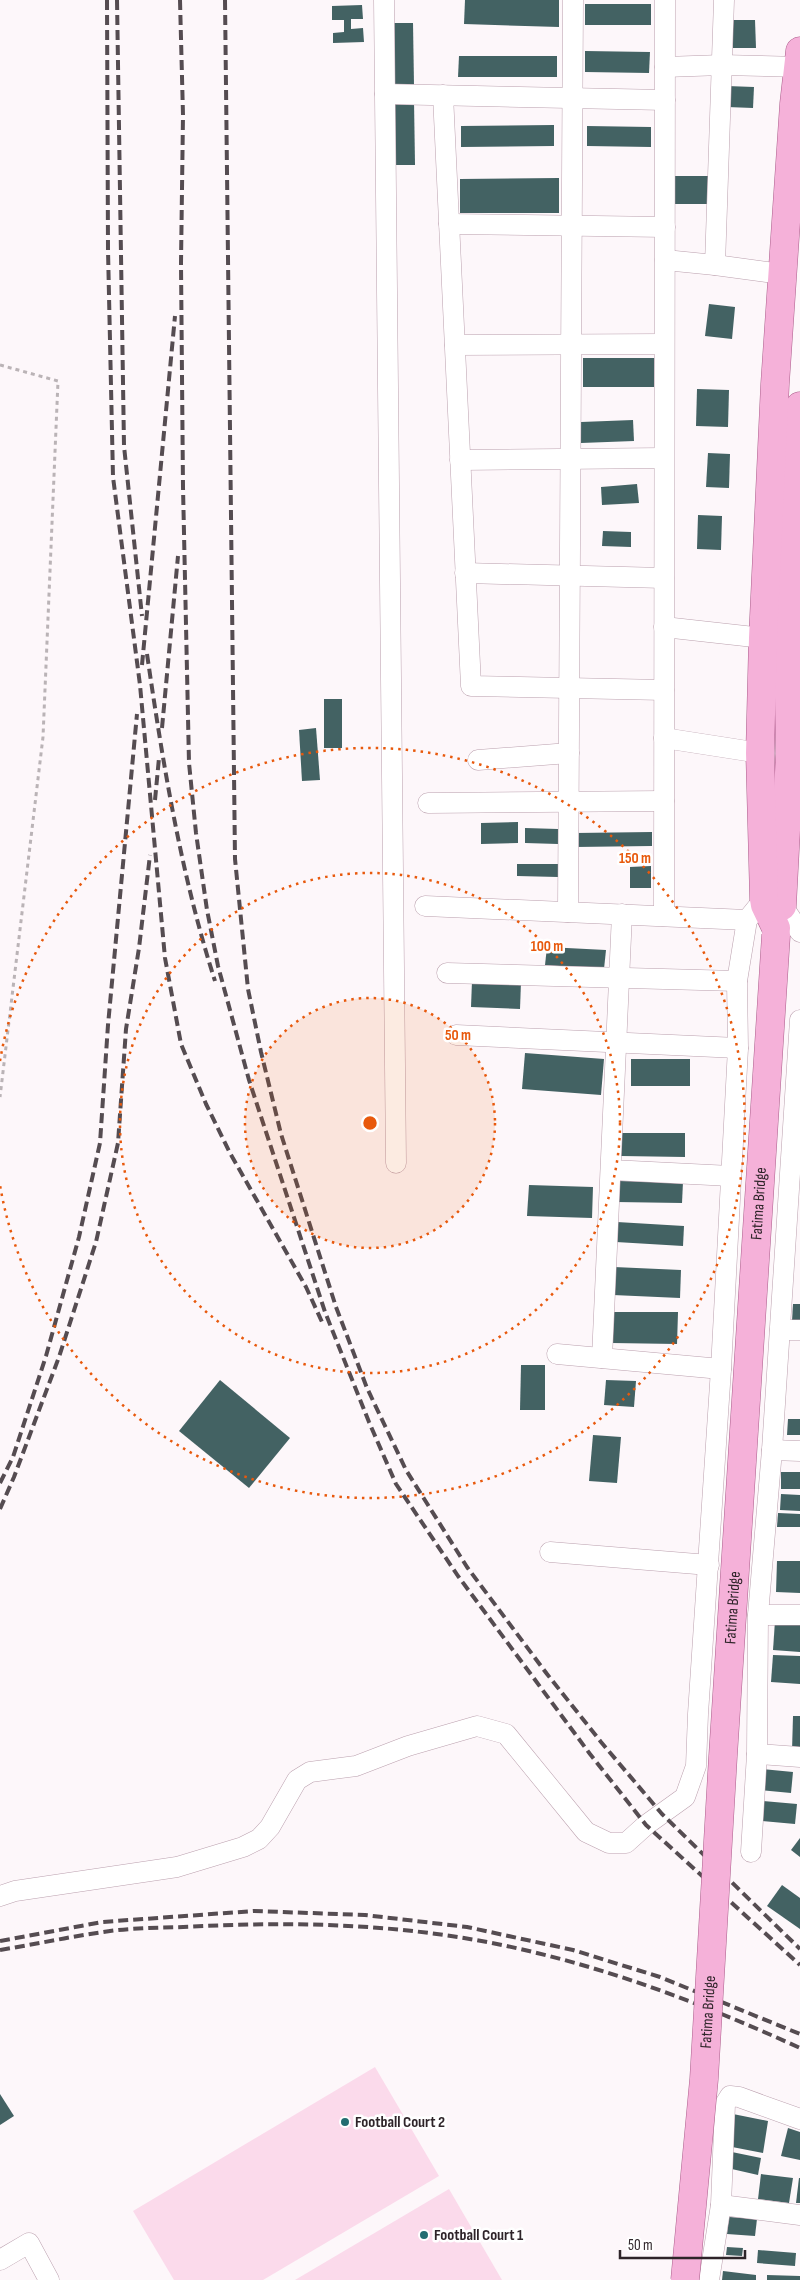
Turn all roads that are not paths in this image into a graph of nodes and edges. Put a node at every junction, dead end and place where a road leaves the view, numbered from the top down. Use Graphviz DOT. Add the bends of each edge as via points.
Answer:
graph roads {
  1 [pos="384,0"];
  2 [pos="573,0"];
  3 [pos="665,0"];
  4 [pos="724,0"];
  5 [pos="800,51"];
  6 [pos="722,65"];
  7 [pos="665,67"];
  8 [pos="800,67"];
  9 [pos="385,94"];
  10 [pos="443,95"];
  11 [pos="572,98"];
  12 [pos="665,100"];
  13 [pos="797,105"];
  14 [pos="449,224"];
  15 [pos="572,226"];
  16 [pos="665,227"];
  17 [pos="665,260"];
  18 [pos="716,265"];
  19 [pos="782,274"];
  20 [pos="664,344"];
  21 [pos="455,345"];
  22 [pos="571,345"];
  23 [pos="800,406"];
  24 [pos="664,458"];
  25 [pos="571,459"];
  26 [pos="460,460"];
  27 [pos="466,573"];
  28 [pos="570,576"];
  29 [pos="664,578"];
  30 [pos="664,627"];
  31 [pos="763,638"];
  32 [pos="569,688"];
  33 [pos="664,690"];
  34 [pos="664,738"];
  35 [pos="569,753"];
  36 [pos="760,753"];
  37 [pos="795,755"];
  38 [pos="478,760"];
  39 [pos="664,801"];
  40 [pos="569,802"];
  41 [pos="428,803"];
  42 [pos="425,906"];
  43 [pos="568,912"];
  44 [pos="622,914"];
  45 [pos="664,916"];
  46 [pos="747,920"];
  47 [pos="780,920"];
  48 [pos="447,973"];
  49 [pos="620,978"];
  50 [pos="737,981"];
  51 [pos="800,1020"];
  52 [pos="456,1034"];
  53 [pos="617,1042"];
  54 [pos="738,1048"];
  55 [pos="396,1163"];
  56 [pos="795,1164"];
  57 [pos="611,1170"];
  58 [pos="731,1176"];
  59 [pos="780,1330"];
  60 [pos="800,1330"];
  61 [pos="557,1354"];
  62 [pos="602,1358"];
  63 [pos="721,1369"];
  64 [pos="772,1450"];
  65 [pos="800,1451"];
  66 [pos="550,1552"];
  67 [pos="709,1565"];
  68 [pos="758,1615"];
  69 [pos="800,1616"];
  70 [pos="757,1754"];
  71 [pos="800,1757"];
  72 [pos="751,1852"];
  73 [pos="0,1896"];
  74 [pos="800,2119"];
  75 [pos="721,2205"];
  76 [pos="800,2215"];
  77 [pos="0,2260"];
  78 [pos="49,2280"];
  79 [pos="685,2280"];
  80 [pos="709,2280"];
  1 -- 9 [label="street"];
  2 -- 11 [label="street"];
  3 -- 7 [label="street"];
  4 -- 6 [label="street"];
  5 -- 8 [label="main road"];
  6 -- 7 [label="street"];
  6 -- 8 [label="street"];
  6 -- 18 [label="street"];
  7 -- 12 [label="street"];
  8 -- 13 [label="main road"];
  9 -- 10 [label="street"];
  9 -- 55 [label="street"];
  10 -- 11 [label="street"];
  10 -- 14 [label="street"];
  11 -- 12 [label="street"];
  11 -- 15 [label="street"];
  12 -- 16 [label="street"];
  13 -- 19 [label="main road"];
  14 -- 15 [label="street"];
  14 -- 21 [label="street"];
  15 -- 16 [label="street"];
  15 -- 22 [label="street"];
  16 -- 17 [label="street"];
  17 -- 18 [label="street"];
  17 -- 20 [label="street"];
  18 -- 19 [label="street"];
  19 -- 31 [label="main road"];
  20 -- 22 [label="street"];
  20 -- 24 [label="street"];
  21 -- 22 [label="street"];
  21 -- 26 [label="street"];
  22 -- 25 [label="street"];
  23 -- 37 [label="main road" via="788,639"];
  24 -- 25 [label="street"];
  24 -- 29 [label="street"];
  25 -- 26 [label="street"];
  25 -- 28 [label="street"];
  26 -- 27 [label="street"];
  27 -- 28 [label="street"];
  27 -- 32 [label="street" via="471,686"];
  28 -- 29 [label="street"];
  28 -- 32 [label="street"];
  29 -- 30 [label="street"];
  30 -- 31 [label="street"];
  30 -- 33 [label="street"];
  31 -- 36 [label="main road"];
  32 -- 33 [label="street"];
  32 -- 35 [label="street"];
  33 -- 34 [label="street"];
  34 -- 36 [label="street"];
  34 -- 39 [label="street"];
  35 -- 38 [label="street"];
  35 -- 40 [label="street"];
  36 -- 47 [label="main road"];
  37 -- 47 [label="main road"];
  39 -- 40 [label="street"];
  39 -- 45 [label="street"];
  40 -- 41 [label="street"];
  40 -- 43 [label="street"];
  42 -- 43 [label="street"];
  43 -- 44 [label="street"];
  44 -- 45 [label="street"];
  44 -- 49 [label="street"];
  45 -- 46 [label="street"];
  46 -- 47 [label="street"];
  46 -- 50 [label="street"];
  47 -- 79 [label="main road, Fatima Bridge, bridge" via="704,2079"];
  48 -- 49 [label="street"];
  49 -- 50 [label="street"];
  49 -- 53 [label="street"];
  50 -- 54 [label="street"];
  51 -- 56 [label="street"];
  52 -- 53 [label="street"];
  53 -- 54 [label="street"];
  53 -- 57 [label="street"];
  54 -- 58 [label="street"];
  56 -- 59 [label="street"];
  57 -- 58 [label="street"];
  57 -- 62 [label="street"];
  58 -- 63 [label="street"];
  59 -- 60 [label="street"];
  59 -- 64 [label="street"];
  61 -- 62 [label="street"];
  62 -- 63 [label="street"];
  63 -- 67 [label="street"];
  64 -- 65 [label="street"];
  64 -- 68 [label="street"];
  66 -- 67 [label="street"];
  67 -- 73 [label="street" via="693,1781 685,1797 626,1843 609,1843 586,1832 506,1734 477,1726 408,1746 356,1766 310,1772 297,1780 270,1827 259,1839 243,1847 177,1867 15,1891"];
  68 -- 69 [label="street"];
  68 -- 70 [label="street"];
  70 -- 71 [label="street"];
  70 -- 72 [label="street"];
  74 -- 75 [label="street" via="730,2096 725,2104"];
  75 -- 76 [label="street"];
  75 -- 80 [label="street"];
  77 -- 78 [label="street" via="28,2243"];
}
